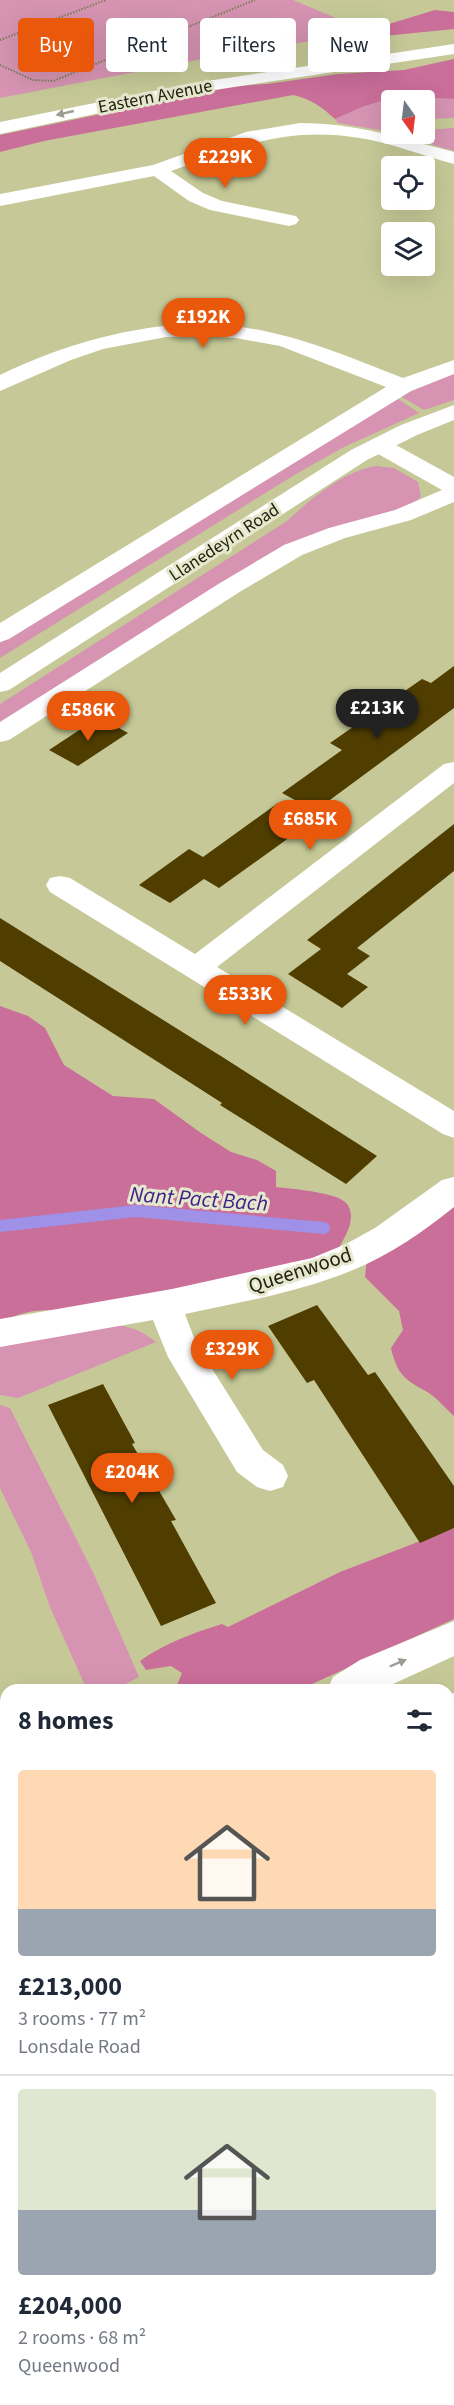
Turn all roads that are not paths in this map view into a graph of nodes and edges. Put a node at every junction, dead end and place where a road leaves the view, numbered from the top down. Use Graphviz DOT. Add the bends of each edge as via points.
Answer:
graph roads {
  1 [pos="454,36"];
  2 [pos="454,49"];
  3 [pos="0,113"];
  4 [pos="0,128"];
  5 [pos="454,158"];
  6 [pos="157,170"];
  7 [pos="0,200"];
  8 [pos="289,220"];
  9 [pos="454,367"];
  10 [pos="0,384"];
  11 [pos="403,386"];
  12 [pos="454,412"];
  13 [pos="379,445"];
  14 [pos="454,487"];
  15 [pos="454,493"];
  16 [pos="0,634"];
  17 [pos="0,684"];
  18 [pos="0,734"];
  19 [pos="454,770"];
  20 [pos="60,885"];
  21 [pos="196,968"];
  22 [pos="454,1126"];
  23 [pos="454,1189"];
  24 [pos="165,1305"];
  25 [pos="0,1333"];
  26 [pos="270,1476"];
  27 [pos="454,1638"];
  28 [pos="357,1684"];
  1 -- 3 [label="main road, Eastern Avenue" via="178,77"];
  2 -- 4 [label="main road, Eastern Avenue, one-way" via="194,88"];
  5 -- 6 [label="main road" via="363,133 300,129 253,136"];
  6 -- 7 [label="main road"];
  6 -- 8 [label="main road" via="196,197 217,206"];
  9 -- 11 [label="main road, Llanedeyrn Road"];
  10 -- 11 [label="main road" via="84,348 198,329 272,338"];
  11 -- 16 [label="main road, Llanedeyrn Road"];
  12 -- 13 [label="main road, Llanedeyrn Road"];
  13 -- 14 [label="main road"];
  13 -- 17 [label="main road, Llanedeyrn Road"];
  15 -- 18 [label="main road, Llanedeyrn Road" via="403,515 292,550"];
  19 -- 21 [label="main road"];
  20 -- 21 [label="main road"];
  21 -- 22 [label="main road"];
  23 -- 24 [label="main road, Queenwood" via="413,1220 341,1261"];
  24 -- 25 [label="main road, Queenwood"];
  24 -- 26 [label="main road" via="174,1334 250,1461"];
  28 -- 27 [label="main road, one-way"];
}
